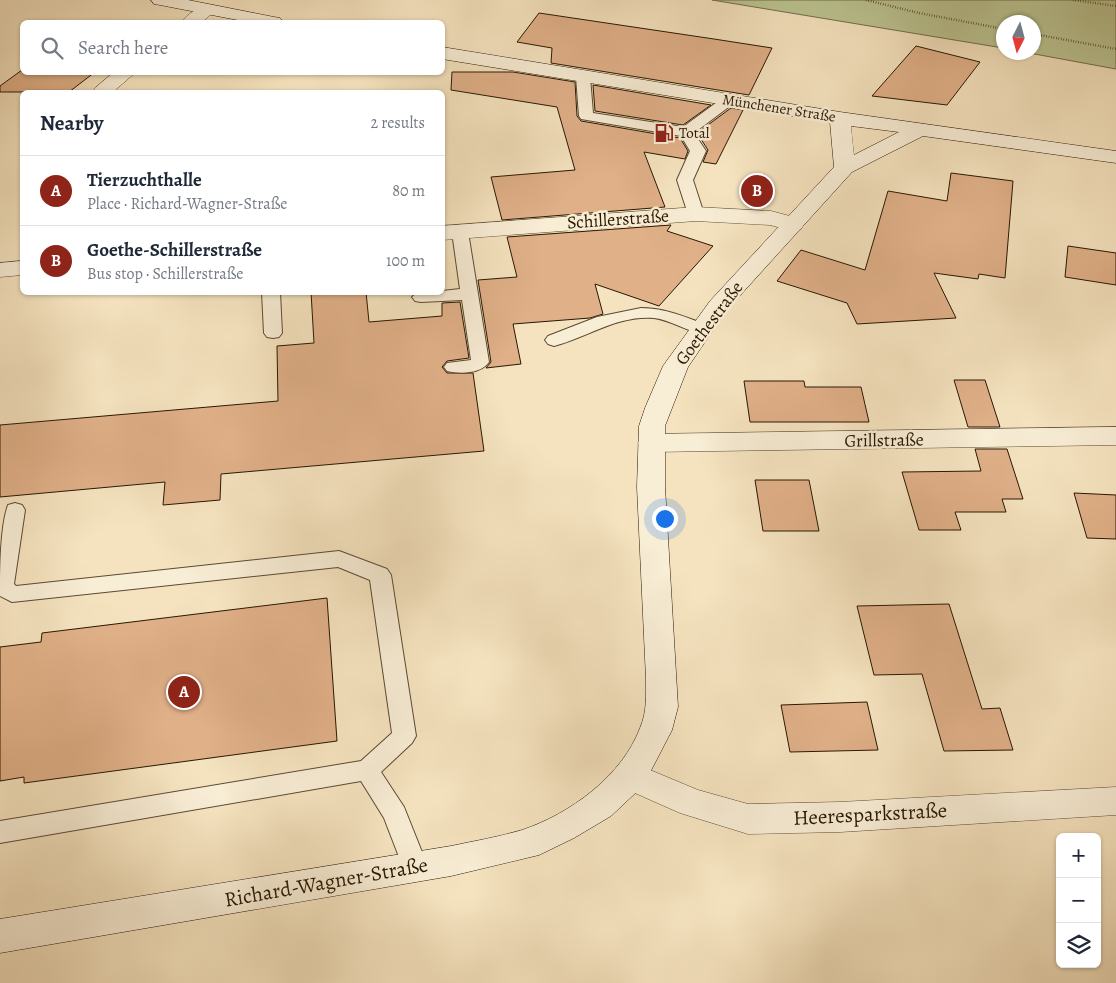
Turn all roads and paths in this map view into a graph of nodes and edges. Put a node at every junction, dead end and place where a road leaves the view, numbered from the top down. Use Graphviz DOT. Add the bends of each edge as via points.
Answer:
graph roads {
  1 [pos="160,0"];
  2 [pos="866,0"];
  3 [pos="1073,0"];
  4 [pos="1116,6"];
  5 [pos="207,10"];
  6 [pos="194,20"];
  7 [pos="263,20"];
  8 [pos="996,27"];
  9 [pos="1041,35"];
  10 [pos="1116,50"];
  11 [pos="445,54"];
  12 [pos="122,75"];
  13 [pos="583,77"];
  14 [pos="104,90"];
  15 [pos="729,100"];
  16 [pos="840,118"];
  17 [pos="921,128"];
  18 [pos="686,132"];
  19 [pos="1116,157"];
  20 [pos="845,168"];
  21 [pos="696,214"];
  22 [pos="793,224"];
  23 [pos="451,232"];
  24 [pos="20,268"];
  25 [pos="0,270"];
  26 [pos="469,294"];
  27 [pos="271,295"];
  28 [pos="421,297"];
  29 [pos="702,329"];
  30 [pos="273,333"];
  31 [pos="554,340"];
  32 [pos="453,367"];
  33 [pos="1116,436"];
  34 [pos="651,443"];
  35 [pos="15,510"];
  36 [pos="367,770"];
  37 [pos="631,776"];
  38 [pos="1116,801"];
  39 [pos="0,832"];
  40 [pos="415,867"];
  41 [pos="0,936"];
  1 -- 5 [label="street"];
  2 -- 8 [label="path"];
  3 -- 4 [label="path"];
  5 -- 6 [label="street"];
  5 -- 7 [label="street"];
  9 -- 10 [label="path"];
  11 -- 13 [label="street, Münchener Straße"];
  12 -- 14 [label="street"];
  13 -- 15 [label="street, Münchener Straße"];
  13 -- 18 [label="lane" via="586,116"];
  15 -- 16 [label="street, Münchener Straße"];
  15 -- 18 [label="lane"];
  16 -- 17 [label="street, Münchener Straße"];
  16 -- 20 [label="street"];
  17 -- 19 [label="street, Münchener Straße"];
  17 -- 20 [label="street, Goethestraße"];
  18 -- 21 [label="lane" via="698,151 685,180"];
  20 -- 22 [label="street, Goethestraße"];
  21 -- 22 [label="street, Schillerstraße" via="754,217"];
  21 -- 23 [label="street, Schillerstraße"];
  22 -- 29 [label="street, Goethestraße" via="718,306"];
  23 -- 26 [label="lane"];
  24 -- 25 [label="street"];
  26 -- 28 [label="lane"];
  26 -- 32 [label="lane" via="480,362 473,366"];
  27 -- 30 [label="lane"];
  29 -- 31 [label="lane" via="656,313 635,313"];
  29 -- 34 [label="street, Goethestraße" via="676,366 664,392 652,426"];
  33 -- 34 [label="street, Grillstraße"];
  34 -- 37 [label="street, Goethestraße" via="662,707 656,730"];
  35 -- 36 [label="lane" via="3,587 12,594 338,558 380,575 404,736"];
  36 -- 39 [label="lane"];
  36 -- 40 [label="lane" via="396,814"];
  37 -- 38 [label="street, Heeresparkstraße" via="692,803 748,819"];
  37 -- 40 [label="street, Richard-Wagner-Straße" via="599,806 527,844"];
  40 -- 41 [label="street, Richard-Wagner-Straße"];
}
